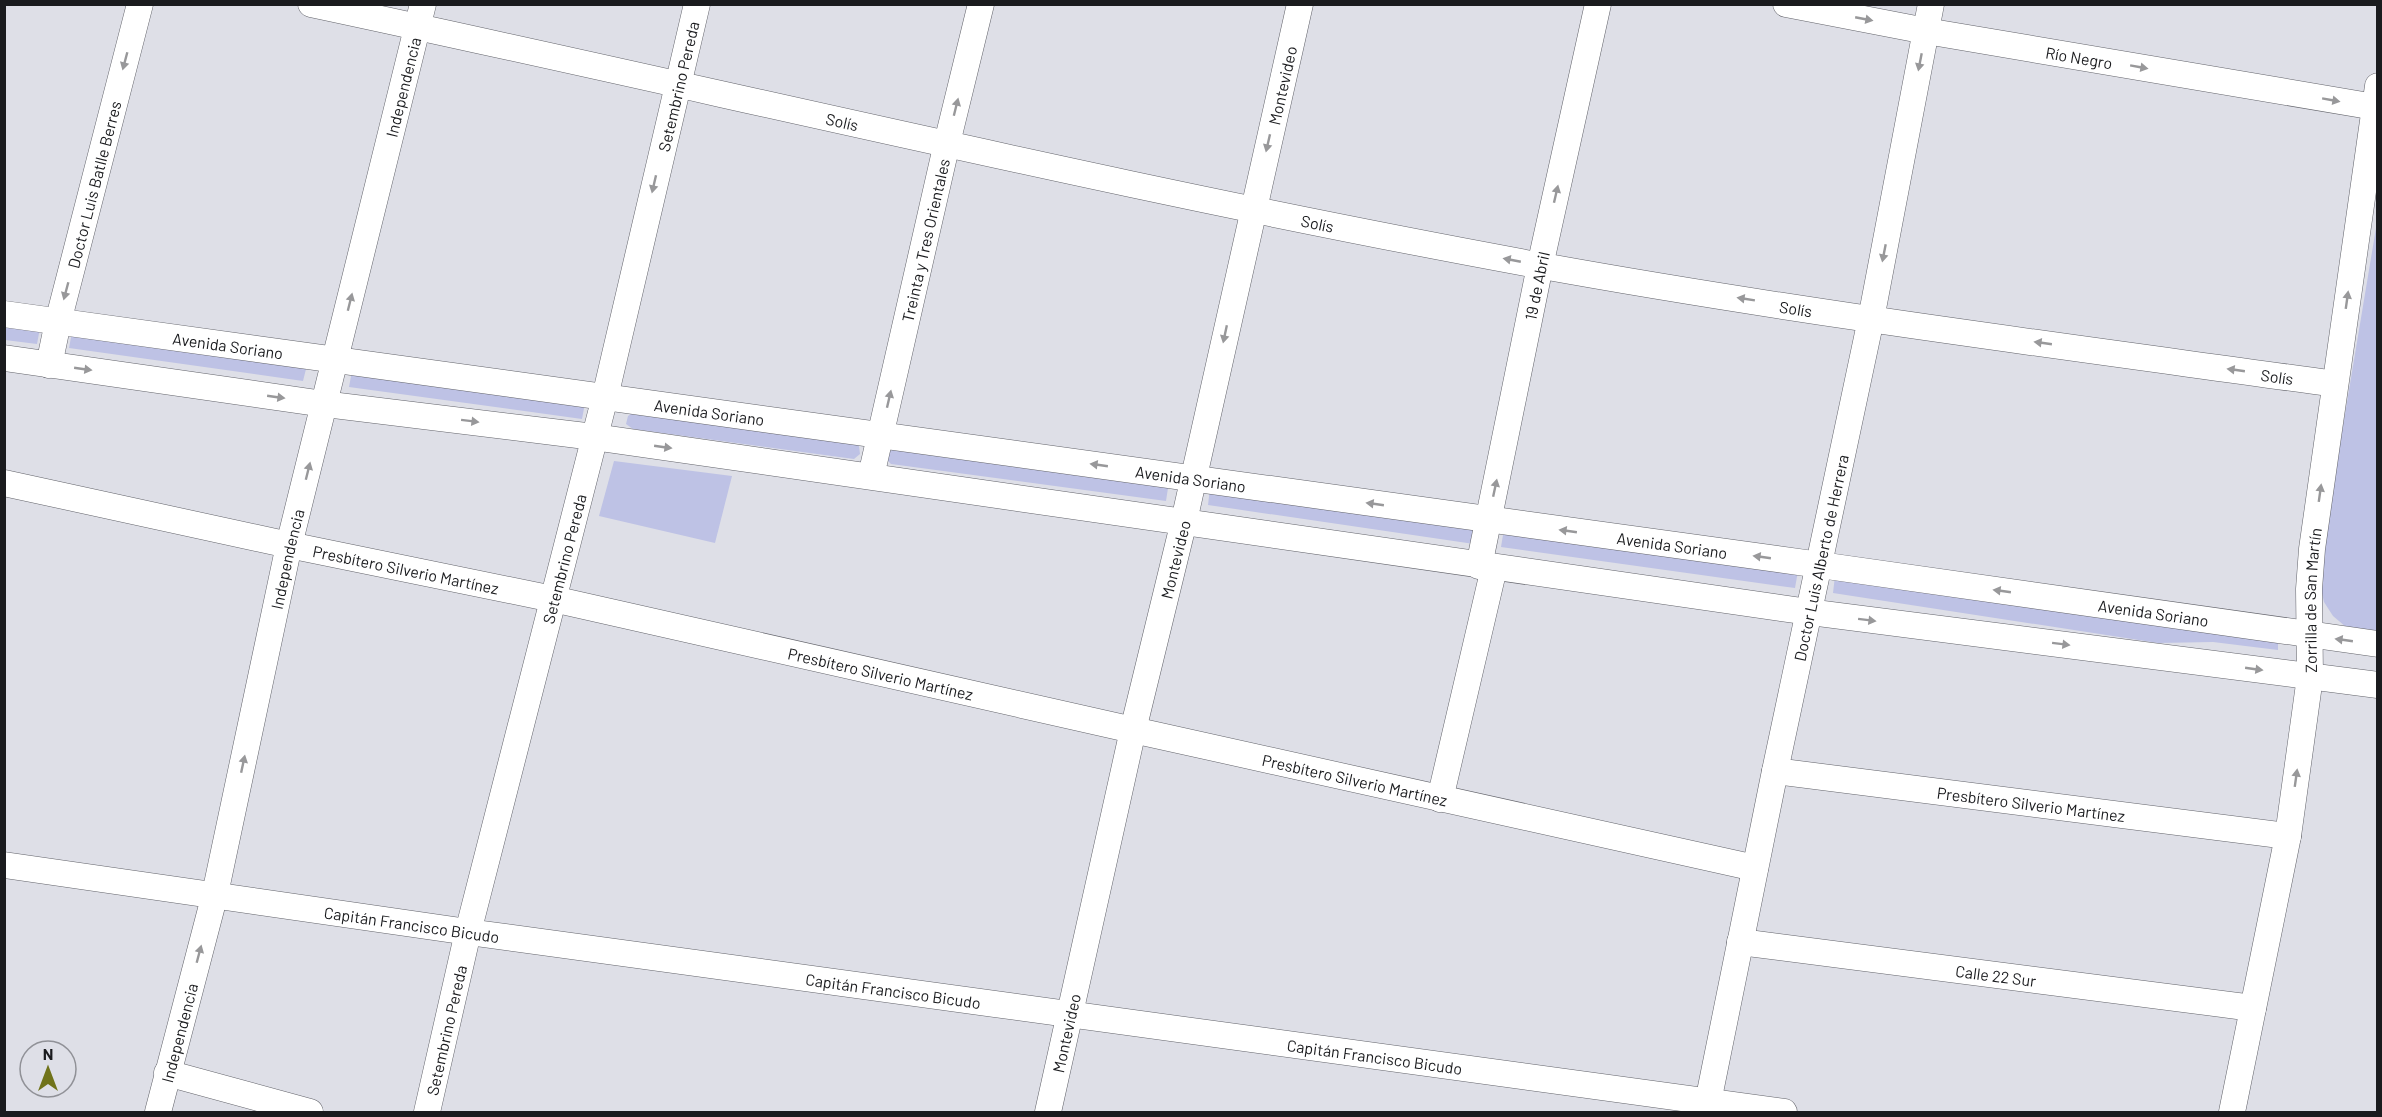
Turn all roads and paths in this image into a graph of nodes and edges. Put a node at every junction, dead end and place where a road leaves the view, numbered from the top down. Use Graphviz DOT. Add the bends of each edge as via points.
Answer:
graph roads {
  1 [pos="140,4"];
  2 [pos="311,4"];
  3 [pos="697,4"];
  4 [pos="981,4"];
  5 [pos="1300,4"];
  6 [pos="1598,4"];
  7 [pos="1786,4"];
  8 [pos="1931,4"];
  9 [pos="420,16"];
  10 [pos="1926,31"];
  11 [pos="677,84"];
  12 [pos="2376,97"];
  13 [pos="947,143"];
  14 [pos="1252,210"];
  15 [pos="1540,266"];
  16 [pos="4,314"];
  17 [pos="1871,319"];
  18 [pos="58,322"];
  19 [pos="4,358"];
  20 [pos="335,358"];
  21 [pos="49,364"];
  22 [pos="2335,384"];
  23 [pos="605,397"];
  24 [pos="324,404"];
  25 [pos="880,434"];
  26 [pos="594,437"];
  27 [pos="871,476"];
  28 [pos="1193,479"];
  29 [pos="4,483"];
  30 [pos="1488,520"];
  31 [pos="1184,521"];
  32 [pos="290,545"];
  33 [pos="1820,565"];
  34 [pos="1487,567"];
  35 [pos="553,598"];
  36 [pos="1809,612"];
  37 [pos="2310,635"];
  38 [pos="2378,644"];
  39 [pos="2310,677"];
  40 [pos="2378,685"];
  41 [pos="1133,730"];
  42 [pos="1775,771"];
  43 [pos="1440,799"];
  44 [pos="2288,836"];
  45 [pos="4,866"];
  46 [pos="1755,868"];
  47 [pos="215,894"];
  48 [pos="468,932"];
  49 [pos="1740,942"];
  50 [pos="2253,1008"];
  51 [pos="1070,1015"];
  52 [pos="167,1073"];
  53 [pos="1707,1107"];
  54 [pos="158,1113"];
  55 [pos="310,1113"];
  56 [pos="427,1113"];
  57 [pos="1048,1113"];
  58 [pos="1784,1113"];
  59 [pos="2232,1113"];
  1 -- 18 [label="street, Doctor Luis Batlle Berres, one-way"];
  2 -- 9 [label="street, Solís"];
  3 -- 11 [label="street, Setembrino Pereda"];
  13 -- 4 [label="street, Treinta y Tres Orientales, one-way"];
  5 -- 14 [label="street, Montevideo, one-way"];
  15 -- 6 [label="street, 19 de Abril, one-way"];
  7 -- 10 [label="street, Río Negro, one-way"];
  8 -- 10 [label="street, Doctor Luis Alberto de Herrera"];
  9 -- 11 [label="street, Solís"];
  20 -- 9 [label="street, Independencia, one-way"];
  10 -- 12 [label="street, Río Negro, one-way"];
  10 -- 17 [label="street, Doctor Luis Alberto de Herrera, one-way"];
  11 -- 13 [label="street, Solís"];
  11 -- 23 [label="street, Setembrino Pereda, one-way"];
  22 -- 12 [label="street, Zorrilla de San Martín, one-way"];
  13 -- 14 [label="street, Solís"];
  25 -- 13 [label="street, Treinta y Tres Orientales, one-way"];
  15 -- 14 [label="street, Solís, one-way"];
  14 -- 28 [label="street, Montevideo, one-way"];
  17 -- 15 [label="street, Solís, one-way"];
  30 -- 15 [label="street, 19 de Abril, one-way"];
  16 -- 18 [label="street, Avenida Soriano"];
  22 -- 17 [label="street, Solís, one-way"];
  17 -- 33 [label="street, Doctor Luis Alberto de Herrera"];
  18 -- 20 [label="street, Avenida Soriano"];
  18 -- 21 [label="street, Doctor Luis Batlle Berres"];
  19 -- 21 [label="street"];
  20 -- 23 [label="street, Avenida Soriano"];
  20 -- 24 [label="street, Independencia"];
  21 -- 24 [label="street, one-way"];
  37 -- 22 [label="street, Zorrilla de San Martín, one-way" via="2312,549"];
  23 -- 25 [label="street, Avenida Soriano"];
  23 -- 26 [label="street, Setembrino Pereda"];
  24 -- 26 [label="street, one-way"];
  32 -- 24 [label="street, Independencia, one-way"];
  25 -- 27 [label="street, Treinta y Tres Orientales"];
  28 -- 25 [label="street, Avenida Soriano, one-way"];
  26 -- 27 [label="street, one-way"];
  26 -- 35 [label="street, Setembrino Pereda"];
  27 -- 31 [label="street"];
  30 -- 28 [label="street, Avenida Soriano, one-way"];
  28 -- 31 [label="street, Montevideo"];
  29 -- 32 [label="street, Presbítero Silverio Martínez"];
  33 -- 30 [label="street, Avenida Soriano, one-way"];
  30 -- 34 [label="street, 19 de Abril"];
  31 -- 34 [label="street"];
  31 -- 41 [label="street, Montevideo"];
  32 -- 35 [label="street, Presbítero Silverio Martínez"];
  47 -- 32 [label="street, Independencia, one-way"];
  33 -- 36 [label="street, Doctor Luis Alberto de Herrera"];
  37 -- 33 [label="street, Avenida Soriano, one-way"];
  34 -- 36 [label="street"];
  34 -- 43 [label="street, 19 de Abril"];
  35 -- 41 [label="street, Presbítero Silverio Martínez"];
  35 -- 48 [label="street, Setembrino Pereda"];
  36 -- 39 [label="street, one-way"];
  36 -- 42 [label="street, Doctor Luis Alberto de Herrera"];
  38 -- 37 [label="street, Avenida Soriano, one-way"];
  37 -- 39 [label="street, Zorrilla de San Martín"];
  39 -- 40 [label="street"];
  44 -- 39 [label="street, Zorrilla de San Martín, one-way"];
  41 -- 43 [label="street, Presbítero Silverio Martínez"];
  41 -- 51 [label="street, Montevideo"];
  42 -- 44 [label="street, Presbítero Silverio Martínez"];
  42 -- 46 [label="street, Doctor Luis Alberto de Herrera"];
  43 -- 46 [label="street, Presbítero Silverio Martínez"];
  44 -- 50 [label="street, Zorrilla de San Martín"];
  45 -- 47 [label="street, Capitán Francisco Bicudo"];
  46 -- 49 [label="street, Doctor Luis Alberto de Herrera"];
  47 -- 48 [label="street, Capitán Francisco Bicudo"];
  52 -- 47 [label="street, Independencia, one-way"];
  48 -- 51 [label="street, Capitán Francisco Bicudo"];
  48 -- 56 [label="street, Setembrino Pereda"];
  49 -- 50 [label="street, Calle 22 Sur"];
  49 -- 53 [label="street, Doctor Luis Alberto de Herrera"];
  50 -- 59 [label="street, Zorrilla de San Martín"];
  51 -- 53 [label="street, Capitán Francisco Bicudo"];
  51 -- 57 [label="street, Montevideo"];
  52 -- 54 [label="street, Independencia"];
  52 -- 55 [label="street"];
  53 -- 58 [label="street, Capitán Francisco Bicudo"];
}
